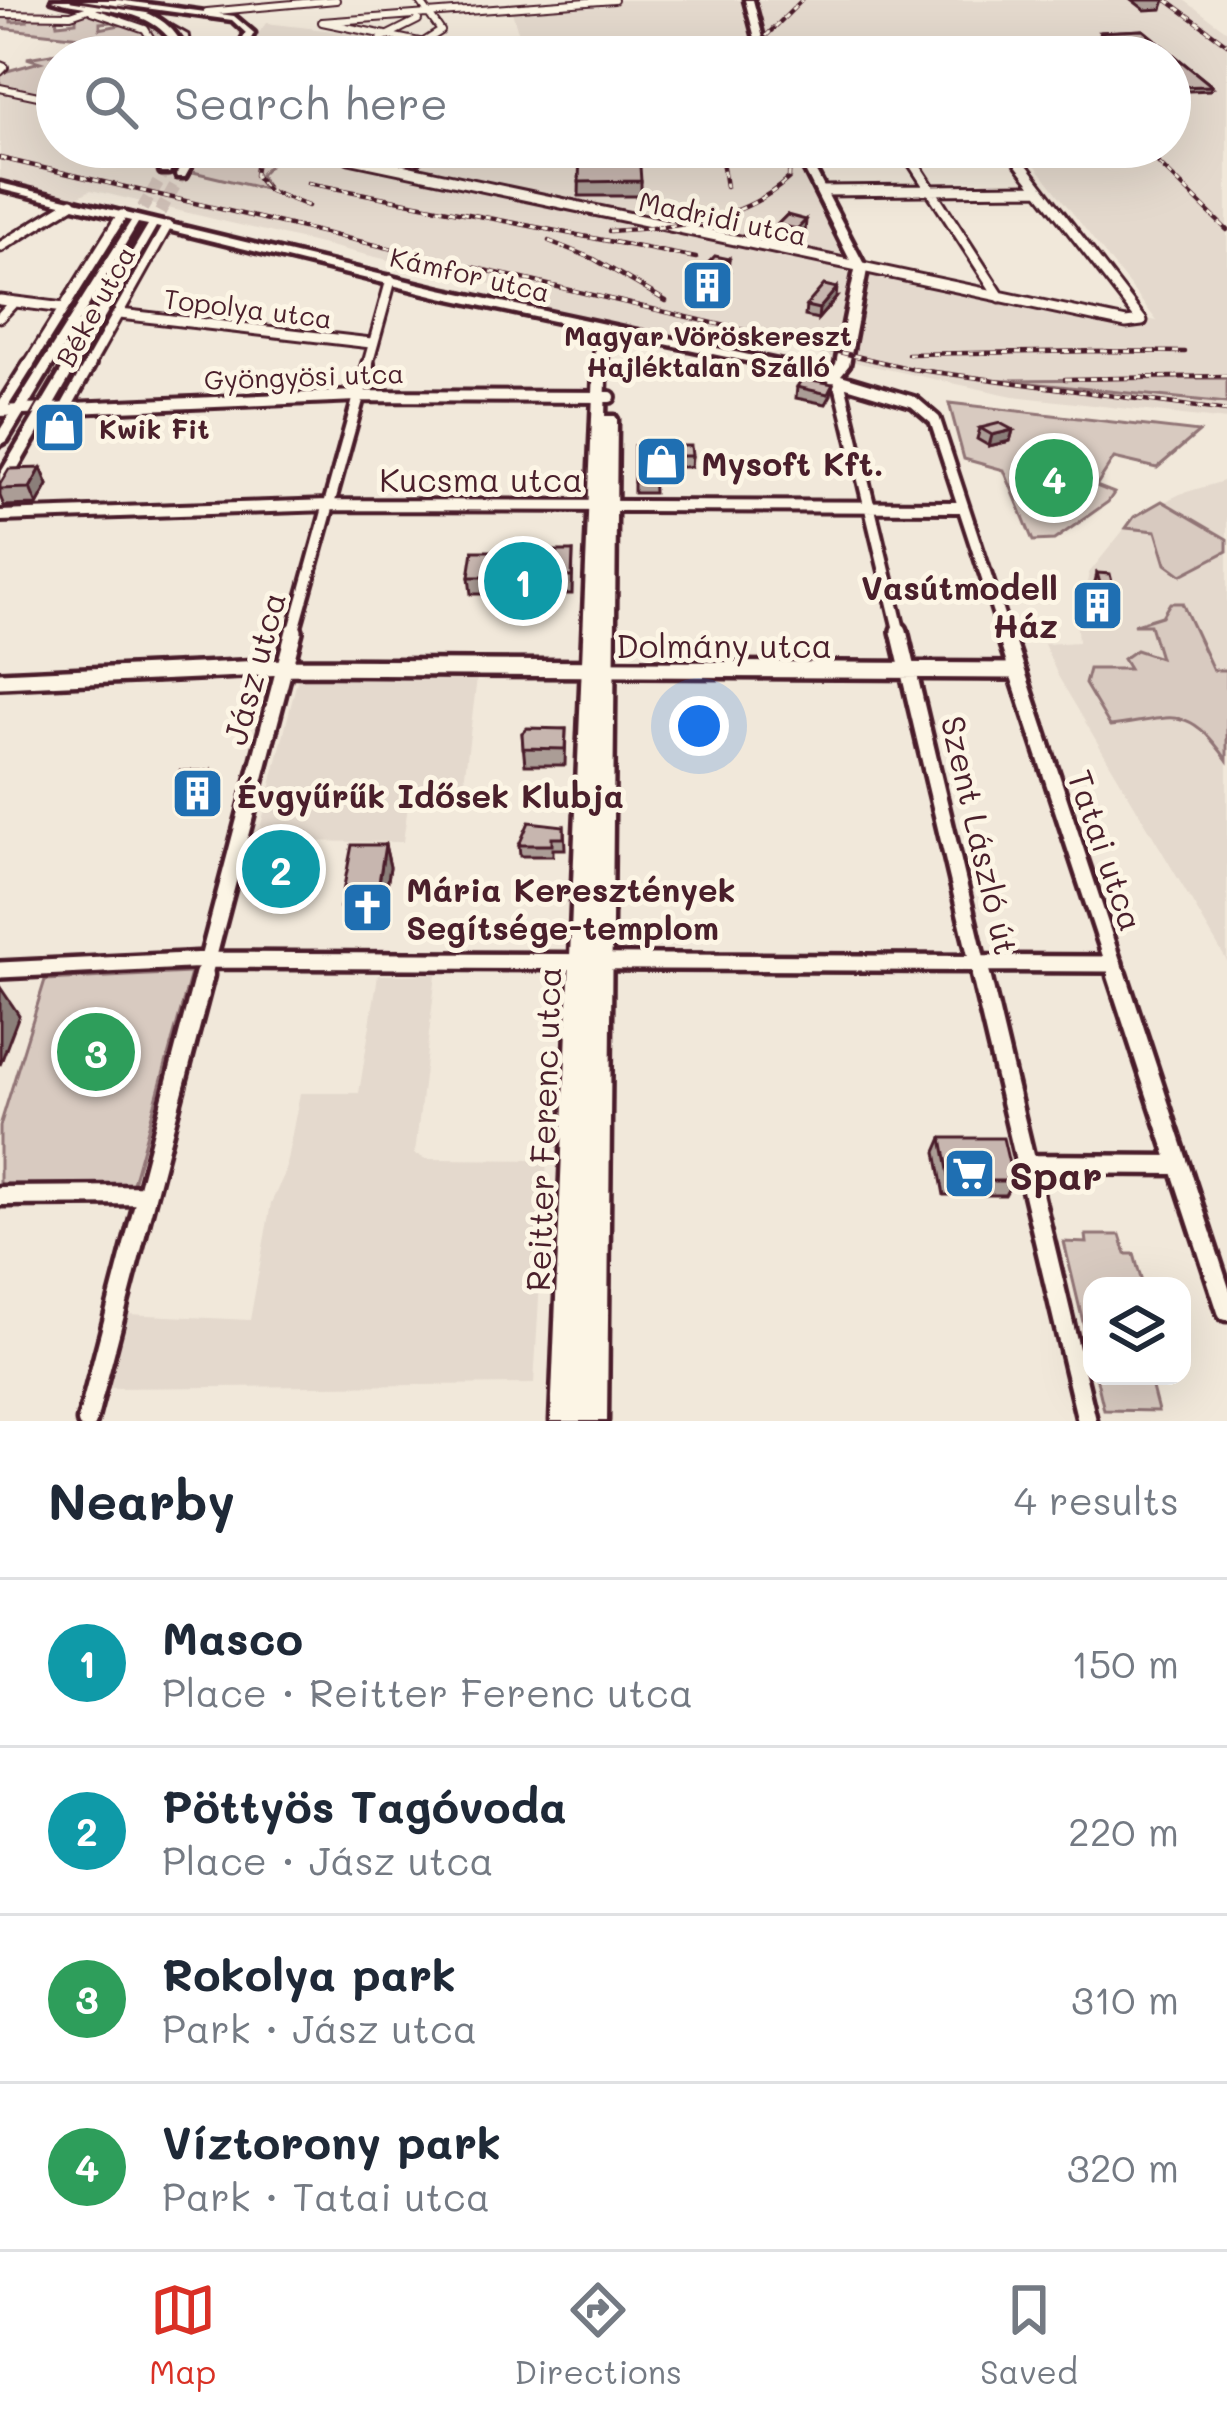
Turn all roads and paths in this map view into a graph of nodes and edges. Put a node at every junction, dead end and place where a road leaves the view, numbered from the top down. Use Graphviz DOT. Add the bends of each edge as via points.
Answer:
graph roads {
  1 [pos="56,0"];
  2 [pos="336,0"];
  3 [pos="419,0"];
  4 [pos="487,0"];
  5 [pos="749,0"];
  6 [pos="311,1"];
  7 [pos="614,2"];
  8 [pos="100,3"];
  9 [pos="186,5"];
  10 [pos="170,8"];
  11 [pos="89,10"];
  12 [pos="505,10"];
  13 [pos="207,12"];
  14 [pos="0,14"];
  15 [pos="145,15"];
  16 [pos="428,15"];
  17 [pos="322,22"];
  18 [pos="153,36"];
  19 [pos="178,36"];
  20 [pos="250,36"];
  21 [pos="374,36"];
  22 [pos="386,36"];
  23 [pos="434,36"];
  24 [pos="758,36"];
  25 [pos="0,88"];
  26 [pos="36,96"];
  27 [pos="167,168"];
  28 [pos="185,168"];
  29 [pos="393,168"];
  30 [pos="808,168"];
  31 [pos="917,168"];
  32 [pos="1023,168"];
  33 [pos="165,171"];
  34 [pos="181,175"];
  35 [pos="3,189"];
  36 [pos="1040,189"];
  37 [pos="931,190"];
  38 [pos="821,191"];
  39 [pos="72,203"];
  40 [pos="128,219"];
  41 [pos="167,226"];
  42 [pos="151,228"];
  43 [pos="0,247"];
  44 [pos="861,270"];
  45 [pos="391,280"];
  46 [pos="1000,297"];
  47 [pos="0,300"];
  48 [pos="14,302"];
  49 [pos="64,308"];
  50 [pos="120,314"];
  51 [pos="0,317"];
  52 [pos="610,335"];
  53 [pos="371,344"];
  54 [pos="832,377"];
  55 [pos="357,396"];
  56 [pos="604,397"];
  57 [pos="65,409"];
  58 [pos="19,410"];
  59 [pos="44,410"];
  60 [pos="927,410"];
  61 [pos="0,411"];
  62 [pos="0,441"];
  63 [pos="0,487"];
  64 [pos="329,505"];
  65 [pos="602,506"];
  66 [pos="872,507"];
  67 [pos="962,507"];
  68 [pos="0,516"];
  69 [pos="284,667"];
  70 [pos="597,670"];
  71 [pos="1016,671"];
  72 [pos="912,672"];
  73 [pos="0,680"];
  74 [pos="590,959"];
  75 [pos="208,960"];
  76 [pos="980,964"];
  77 [pos="1114,964"];
  78 [pos="0,970"];
  79 [pos="1026,1163"];
  80 [pos="1179,1165"];
  81 [pos="146,1195"];
  82 [pos="0,1196"];
  83 [pos="1227,1311"];
  84 [pos="87,1421"];
  85 [pos="565,1421"];
  86 [pos="592,1421"];
  87 [pos="1087,1421"];
  1 -- 8 [label="street"];
  2 -- 6 [label="street"];
  3 -- 16 [label="street"];
  4 -- 12 [label="street"];
  5 -- 24 [label="street"];
  6 -- 13 [label="street"];
  6 -- 17 [label="street"];
  7 -- 12 [label="street"];
  8 -- 10 [label="street"];
  8 -- 11 [label="street"];
  8 -- 15 [label="street"];
  9 -- 10 [label="street"];
  9 -- 13 [label="street"];
  10 -- 15 [label="street"];
  11 -- 14 [label="street"];
  11 -- 18 [label="street"];
  12 -- 16 [label="street"];
  13 -- 20 [label="street" via="247,26"];
  15 -- 19 [label="street"];
  16 -- 17 [label="street"];
  16 -- 22 [label="street"];
  16 -- 23 [label="street" via="441,32"];
  17 -- 21 [label="street"];
  25 -- 26 [label="street"];
  27 -- 33 [label="street"];
  28 -- 34 [label="street"];
  29 -- 44 [label="street, Madridi utca"];
  30 -- 38 [label="street"];
  31 -- 37 [label="street"];
  32 -- 36 [label="street"];
  35 -- 39 [label="street, Kámfor utca"];
  36 -- 37 [label="street"];
  36 -- 46 [label="street, Madridi utca" via="1142,321"];
  37 -- 38 [label="street"];
  37 -- 46 [label="street"];
  38 -- 44 [label="street"];
  39 -- 40 [label="street, Kámfor utca"];
  39 -- 43 [label="street"];
  40 -- 41 [label="street, Kámfor utca"];
  40 -- 49 [label="street, Béke utca"];
  40 -- 58 [label="street, Béke utca"];
  41 -- 45 [label="street, Kámfor utca"];
  41 -- 50 [label="street, Béke utca"];
  42 -- 59 [label="street, Béke utca"];
  44 -- 46 [label="street, Madridi utca"];
  44 -- 54 [label="street" via="842,364"];
  45 -- 52 [label="street, Kámfor utca"];
  45 -- 53 [label="street, Jász utca"];
  47 -- 48 [label="street"];
  48 -- 49 [label="street"];
  48 -- 51 [label="street"];
  49 -- 61 [label="street, Béke utca"];
  50 -- 53 [label="street, Topolya utca"];
  50 -- 57 [label="street, Béke utca"];
  52 -- 54 [label="street, Kámfor utca"];
  52 -- 56 [label="street, Reitter Ferenc utca"];
  53 -- 55 [label="street, Jász utca"];
  54 -- 60 [label="street, Kámfor utca"];
  54 -- 66 [label="street, Szent László út" via="842,388"];
  55 -- 56 [label="street, Gyöngyösi utca"];
  55 -- 57 [label="street, Gyöngyösi utca"];
  55 -- 64 [label="street, Jász utca"];
  56 -- 65 [label="street, Reitter Ferenc utca"];
  57 -- 59 [label="street, Gyöngyösi utca"];
  58 -- 59 [label="street, Gyöngyösi utca"];
  58 -- 61 [label="street, Gyöngyösi utca"];
  58 -- 62 [label="street, Béke utca"];
  59 -- 63 [label="street, Béke utca"];
  60 -- 67 [label="street, Tatai utca"];
  64 -- 65 [label="street, Kucsma utca"];
  64 -- 68 [label="street, Kucsma utca"];
  64 -- 69 [label="street, Jász utca"];
  65 -- 66 [label="street, Kucsma utca"];
  65 -- 70 [label="street, Reitter Ferenc utca"];
  66 -- 67 [label="street, Kucsma utca"];
  66 -- 72 [label="street, Szent László út"];
  67 -- 71 [label="street, Tatai utca"];
  69 -- 70 [label="street, Dolmány utca"];
  69 -- 73 [label="street, Dolmány utca"];
  69 -- 75 [label="street, Jász utca"];
  70 -- 72 [label="street, Dolmány utca"];
  70 -- 74 [label="street, Reitter Ferenc utca"];
  71 -- 72 [label="street, Dolmány utca"];
  71 -- 77 [label="street, Tatai utca"];
  72 -- 76 [label="street, Szent László út"];
  74 -- 75 [label="street"];
  74 -- 76 [label="street"];
  74 -- 85 [label="street, Reitter Ferenc utca"];
  74 -- 86 [label="street, Reitter Ferenc utca"];
  75 -- 78 [label="street"];
  75 -- 81 [label="street, Jász utca"];
  76 -- 77 [label="street"];
  76 -- 79 [label="street, Szent László út"];
  77 -- 80 [label="street, Tatai utca"];
  79 -- 80 [label="street"];
  79 -- 87 [label="street, Szent László út"];
  80 -- 83 [label="street, Tatai utca"];
  81 -- 82 [label="street"];
  81 -- 84 [label="street, Jász utca"];
}
